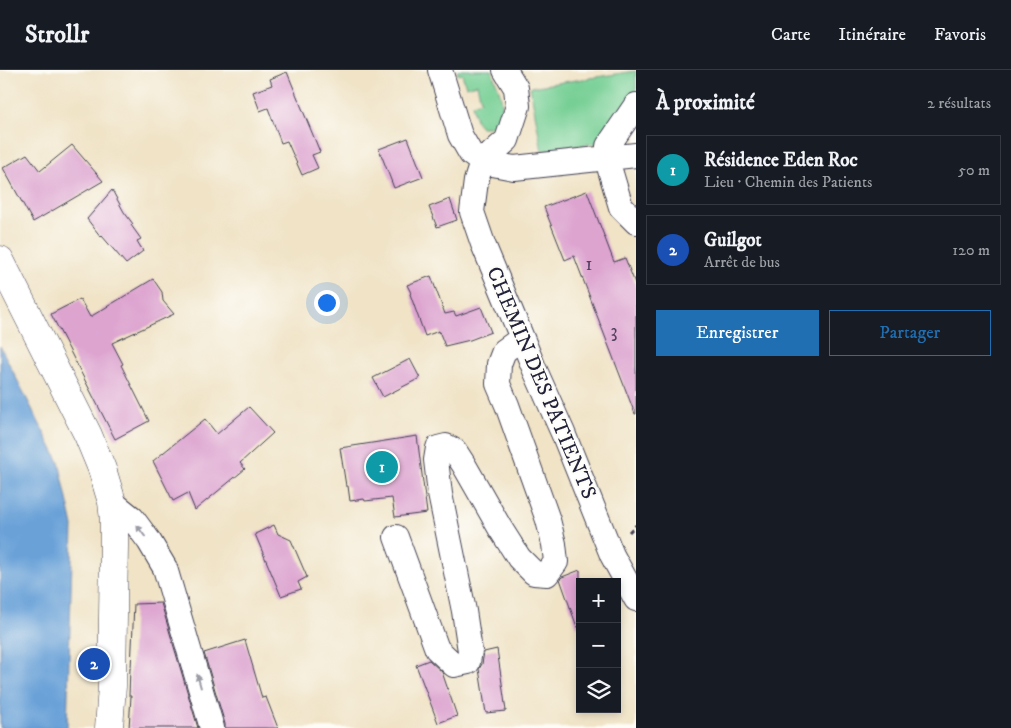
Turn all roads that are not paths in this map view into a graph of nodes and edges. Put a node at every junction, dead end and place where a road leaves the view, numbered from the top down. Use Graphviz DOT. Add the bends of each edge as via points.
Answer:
graph roads {
  1 [pos="440,70"];
  2 [pos="505,70"];
  3 [pos="636,104"];
  4 [pos="636,155"];
  5 [pos="610,159"];
  6 [pos="482,162"];
  7 [pos="636,222"];
  8 [pos="0,260"];
  9 [pos="522,338"];
  10 [pos="112,502"];
  11 [pos="396,537"];
  12 [pos="636,598"];
  13 [pos="109,728"];
  14 [pos="212,728"];
  1 -- 6 [label="street" via="460,135 471,154"];
  2 -- 6 [label="street" via="516,88 518,106 507,140"];
  3 -- 5 [label="street" via="608,146"];
  4 -- 5 [label="street"];
  5 -- 6 [label="street" via="514,168"];
  5 -- 7 [label="street" via="621,207"];
  6 -- 9 [label="street, CHEMIN DES PATIENTS" via="472,212"];
  8 -- 10 [label="main road" via="88,435"];
  9 -- 11 [label="street" via="504,351 499,364 498,384 548,520 556,562 547,574 534,573 519,558 454,451 446,446 438,448 436,460 440,494 470,651 468,662 454,665 437,649"];
  9 -- 12 [label="street, CHEMIN DES PATIENTS" via="612,555"];
  10 -- 13 [label="main road" via="114,546"];
  14 -- 10 [label="street, one-way" via="166,568 132,518"];
}
